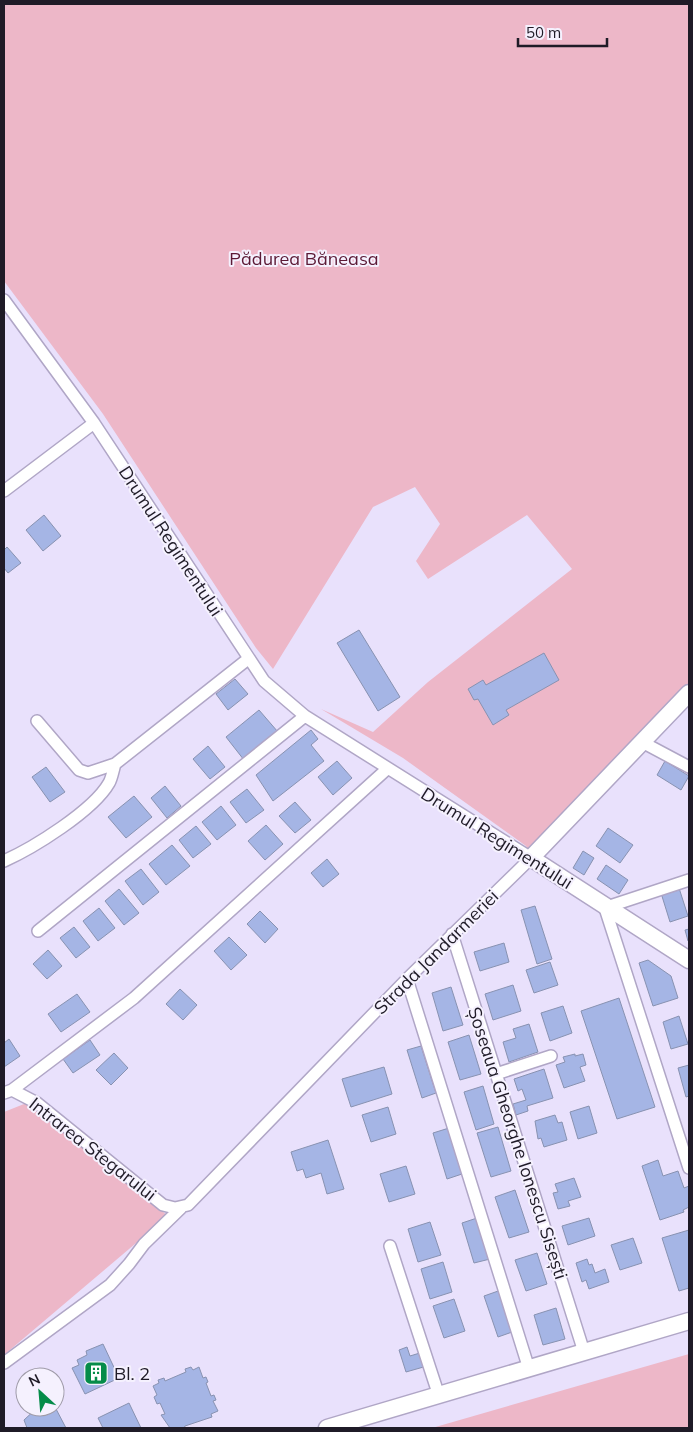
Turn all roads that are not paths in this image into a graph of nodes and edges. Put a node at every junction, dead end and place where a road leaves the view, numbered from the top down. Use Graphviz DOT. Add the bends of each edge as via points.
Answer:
graph roads {
  1 [pos="4,300"];
  2 [pos="94,423"];
  3 [pos="4,491"];
  4 [pos="248,659"];
  5 [pos="689,693"];
  6 [pos="305,716"];
  7 [pos="37,721"];
  8 [pos="642,742"];
  9 [pos="115,764"];
  10 [pos="689,768"];
  11 [pos="387,769"];
  12 [pos="531,858"];
  13 [pos="4,861"];
  14 [pos="689,880"];
  15 [pos="605,906"];
  16 [pos="38,931"];
  17 [pos="452,934"];
  18 [pos="689,960"];
  19 [pos="407,979"];
  20 [pos="551,1056"];
  21 [pos="496,1074"];
  22 [pos="8,1092"];
  23 [pos="689,1168"];
  24 [pos="181,1208"];
  25 [pos="390,1246"];
  26 [pos="689,1322"];
  27 [pos="584,1352"];
  28 [pos="4,1363"];
  29 [pos="529,1369"];
  30 [pos="439,1396"];
  31 [pos="327,1428"];
  1 -- 2 [label="street, Drumul Regimentului"];
  2 -- 3 [label="street"];
  2 -- 4 [label="street, Drumul Regimentului"];
  4 -- 6 [label="street, Drumul Regimentului" via="264,682"];
  4 -- 9 [label="street"];
  5 -- 8 [label="street, Strada Jandarmeriei"];
  6 -- 11 [label="street, Drumul Regimentului"];
  6 -- 16 [label="street"];
  7 -- 9 [label="street" via="79,770 88,773"];
  8 -- 10 [label="street"];
  8 -- 12 [label="street, Strada Jandarmeriei"];
  9 -- 13 [label="street" via="110,783 89,806 38,842"];
  11 -- 12 [label="street, Drumul Regimentului"];
  11 -- 22 [label="street" via="134,998"];
  12 -- 15 [label="street, Drumul Regimentului"];
  12 -- 17 [label="street, Strada Jandarmeriei"];
  14 -- 15 [label="street"];
  15 -- 18 [label="street, Drumul Regimentului"];
  15 -- 23 [label="street"];
  17 -- 19 [label="street, Strada Jandarmeriei"];
  17 -- 21 [label="street, Șoseaua Gheorghe Ionescu Sisești"];
  19 -- 24 [label="street, Strada Jandarmeriei" via="198,1197"];
  19 -- 29 [label="street"];
  20 -- 21 [label="street"];
  21 -- 27 [label="street, Șoseaua Gheorghe Ionescu Sisești"];
  22 -- 24 [label="street, Intrarea Stegarului" via="37,1103 163,1205"];
  24 -- 28 [label="street, Strada Jandarmeriei" via="144,1244 110,1285"];
  25 -- 30 [label="street"];
  26 -- 27 [label="street"];
  27 -- 29 [label="street"];
  29 -- 30 [label="street"];
  30 -- 31 [label="street"];
}
